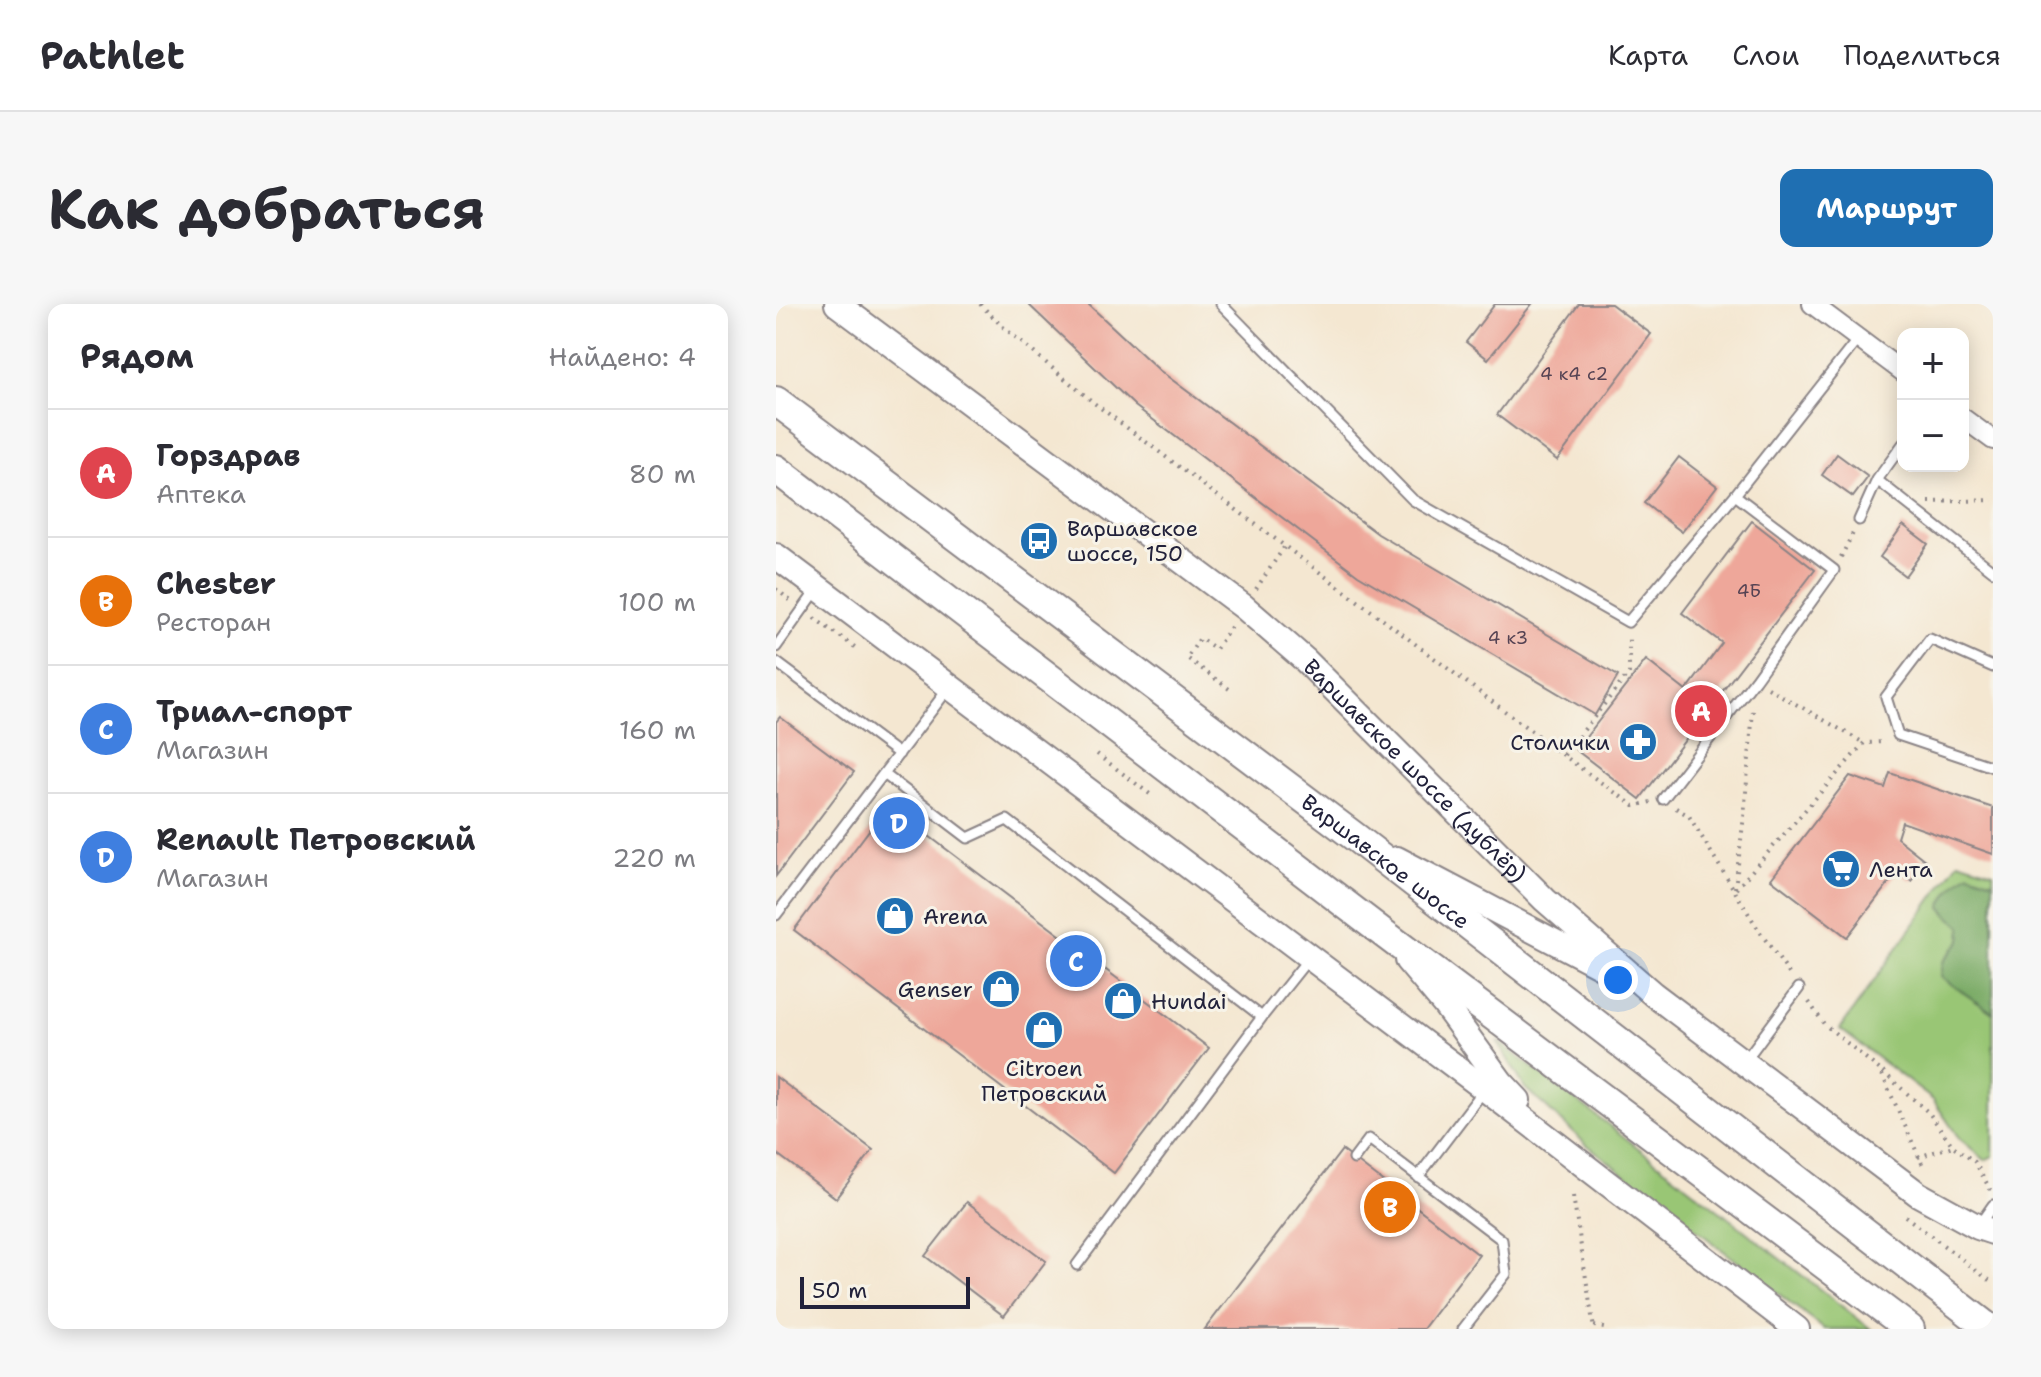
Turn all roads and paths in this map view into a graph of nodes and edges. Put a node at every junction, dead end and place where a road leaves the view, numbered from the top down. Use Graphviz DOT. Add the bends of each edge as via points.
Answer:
graph roads {
  1 [pos="837,304"];
  2 [pos="980,304"];
  3 [pos="1221,304"];
  4 [pos="1812,304"];
  5 [pos="1858,339"];
  6 [pos="1897,368"];
  7 [pos="776,401"];
  8 [pos="1969,422"];
  9 [pos="1993,440"];
  10 [pos="1897,452"];
  11 [pos="776,469"];
  12 [pos="1877,480"];
  13 [pos="1735,495"];
  14 [pos="1993,500"];
  15 [pos="1907,503"];
  16 [pos="1859,520"];
  17 [pos="776,556"];
  18 [pos="1834,570"];
  19 [pos="1993,571"];
  20 [pos="819,587"];
  21 [pos="1628,622"];
  22 [pos="776,647"];
  23 [pos="776,662"];
  24 [pos="1193,662"];
  25 [pos="1993,667"];
  26 [pos="1755,680"];
  27 [pos="951,686"];
  28 [pos="1232,691"];
  29 [pos="1892,742"];
  30 [pos="1864,743"];
  31 [pos="899,754"];
  32 [pos="1097,754"];
  33 [pos="1564,755"];
  34 [pos="1993,767"];
  35 [pos="884,774"];
  36 [pos="1151,795"];
  37 [pos="1663,799"];
  38 [pos="1355,837"];
  39 [pos="1735,891"];
  40 [pos="776,915"];
  41 [pos="1387,936"];
  42 [pos="1309,957"];
  43 [pos="1799,988"];
  44 [pos="1653,994"];
  45 [pos="1262,1017"];
  46 [pos="1744,1062"];
  47 [pos="1880,1070"];
  48 [pos="1485,1089"];
  49 [pos="1556,1144"];
  50 [pos="1953,1146"];
  51 [pos="1918,1157"];
  52 [pos="1354,1159"];
  53 [pos="1929,1176"];
  54 [pos="1418,1177"];
  55 [pos="1993,1193"];
  56 [pos="1573,1196"];
  57 [pos="1993,1205"];
  58 [pos="1905,1216"];
  59 [pos="1985,1230"];
  60 [pos="1077,1265"];
  61 [pos="1993,1283"];
  62 [pos="1594,1328"];
  63 [pos="1463,1329"];
  64 [pos="1609,1329"];
  65 [pos="1797,1329"];
  66 [pos="1910,1329"];
  67 [pos="1990,1329"];
  1 -- 44 [label="main road, Варшавское шоссе (дублёр)" via="1244,607 1305,660 1545,900"];
  2 -- 33 [label="path" via="1094,403"];
  3 -- 21 [label="lane" via="1413,500"];
  4 -- 5 [label="street"];
  5 -- 6 [label="street"];
  5 -- 13 [label="lane"];
  7 -- 38 [label="main road, Варшавское шоссе"];
  8 -- 9 [label="street"];
  10 -- 12 [label="lane"];
  11 -- 41 [label="main road"];
  12 -- 15 [label="lane"];
  12 -- 16 [label="lane"];
  13 -- 18 [label="lane"];
  13 -- 21 [label="lane"];
  14 -- 15 [label="path"];
  15 -- 19 [label="lane"];
  16 -- 18 [label="path"];
  17 -- 20 [label="main road"];
  18 -- 26 [label="lane"];
  20 -- 22 [label="lane"];
  20 -- 27 [label="main road"];
  21 -- 33 [label="path" via="1629,673"];
  23 -- 31 [label="lane"];
  24 -- 28 [label="path"];
  25 -- 34 [label="lane" via="1930,639 1886,697 1898,735"];
  26 -- 30 [label="path"];
  26 -- 37 [label="lane"];
  26 -- 39 [label="path"];
  27 -- 31 [label="lane"];
  27 -- 42 [label="main road"];
  29 -- 30 [label="path"];
  30 -- 39 [label="path"];
  31 -- 35 [label="lane"];
  32 -- 36 [label="path"];
  33 -- 37 [label="path" via="1634,806"];
  35 -- 40 [label="lane"];
  35 -- 45 [label="lane" via="968,838 1007,820"];
  37 -- 39 [label="path" via="1689,816"];
  38 -- 44 [label="main road"];
  38 -- 67 [label="main road, Варшавское шоссе"];
  39 -- 43 [label="path"];
  41 -- 49 [label="main road"];
  41 -- 66 [label="main road"];
  42 -- 45 [label="lane"];
  42 -- 48 [label="main road"];
  43 -- 46 [label="lane"];
  43 -- 47 [label="path" via="1824,1024"];
  44 -- 46 [label="main road, Варшавское шоссе (дублёр)"];
  45 -- 60 [label="lane"];
  46 -- 59 [label="main road, Варшавское шоссе (дублёр)" via="1918,1194"];
  47 -- 50 [label="path" via="1929,1113"];
  47 -- 51 [label="path"];
  48 -- 49 [label="main road"];
  48 -- 54 [label="lane"];
  49 -- 65 [label="main road"];
  50 -- 51 [label="path"];
  50 -- 55 [label="path" via="1975,1162"];
  51 -- 53 [label="path"];
  52 -- 54 [label="lane" via="1369,1139"];
  54 -- 63 [label="lane" via="1502,1240 1506,1274"];
  56 -- 62 [label="path"];
  57 -- 59 [label="lane"];
  58 -- 61 [label="path"];
  62 -- 64 [label="path"];
}
